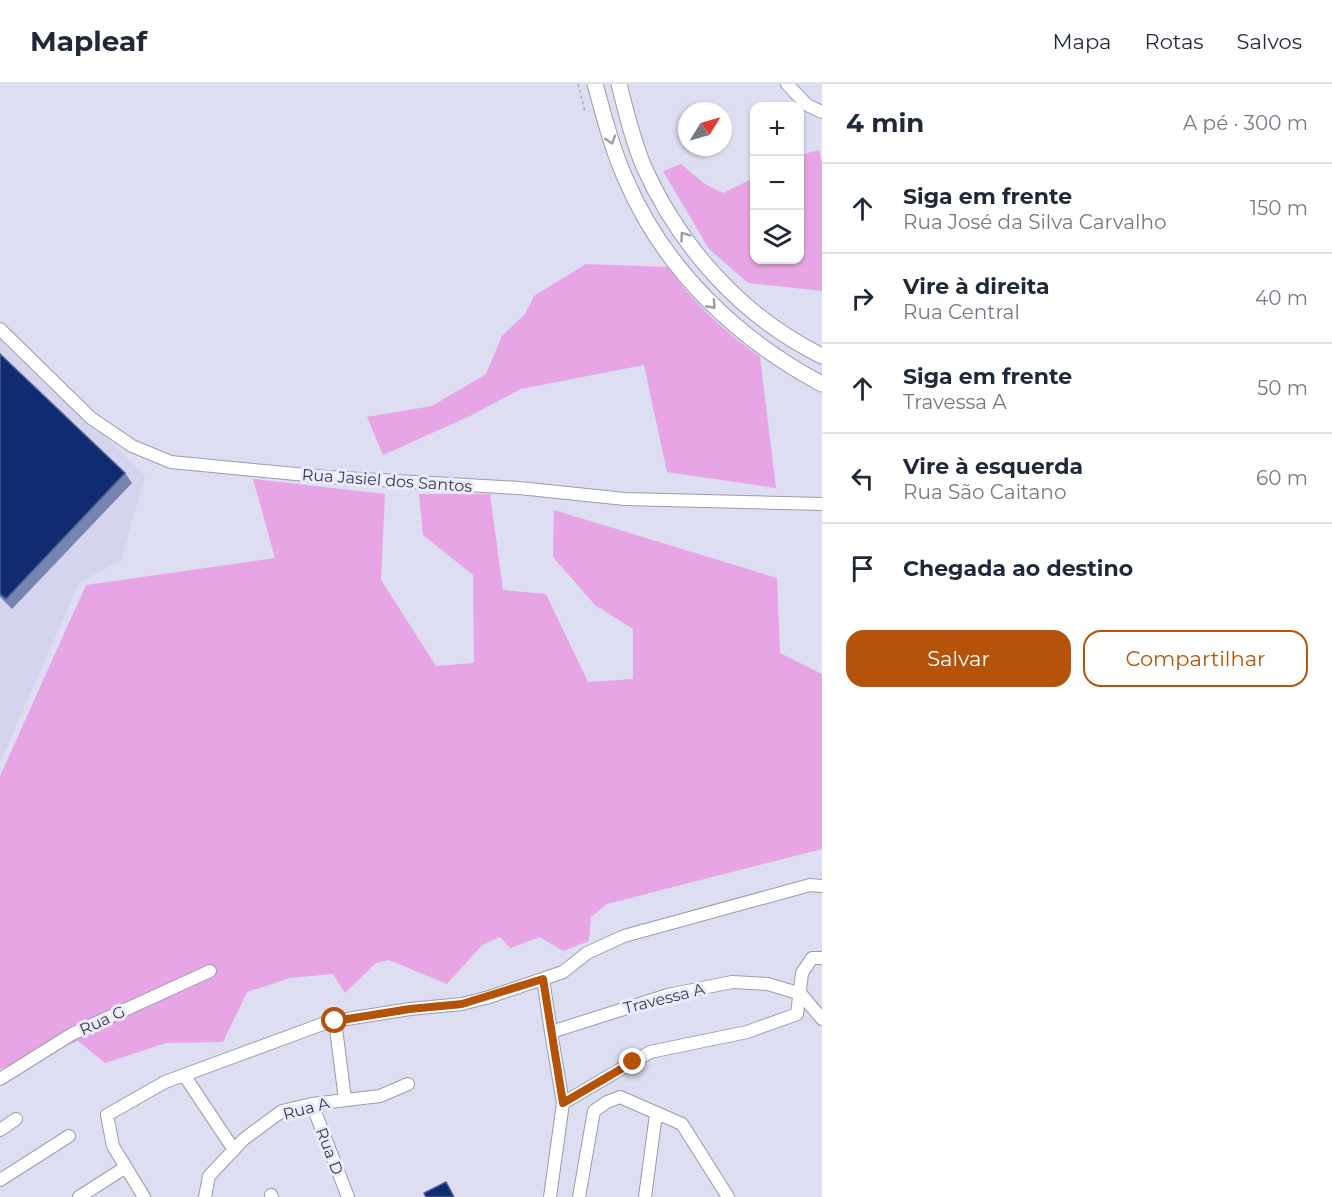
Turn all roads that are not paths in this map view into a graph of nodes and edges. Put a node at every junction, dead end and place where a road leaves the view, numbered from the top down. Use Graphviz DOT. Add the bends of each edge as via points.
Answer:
graph roads {
  1 [pos="595,84"];
  2 [pos="619,84"];
  3 [pos="787,84"];
  4 [pos="822,112"];
  5 [pos="0,329"];
  6 [pos="822,356"];
  7 [pos="822,384"];
  8 [pos="822,504"];
  9 [pos="822,886"];
  10 [pos="822,958"];
  11 [pos="210,971"];
  12 [pos="543,979"];
  13 [pos="801,994"];
  14 [pos="822,1019"];
  15 [pos="335,1021"];
  16 [pos="551,1032"];
  17 [pos="184,1075"];
  18 [pos="0,1079"];
  19 [pos="408,1084"];
  20 [pos="345,1099"];
  21 [pos="563,1103"];
  22 [pos="312,1104"];
  23 [pos="656,1114"];
  24 [pos="16,1119"];
  25 [pos="0,1130"];
  26 [pos="69,1136"];
  27 [pos="234,1150"];
  28 [pos="126,1167"];
  29 [pos="0,1180"];
  30 [pos="79,1197"];
  31 [pos="144,1197"];
  32 [pos="205,1197"];
  33 [pos="348,1197"];
  34 [pos="550,1197"];
  35 [pos="579,1197"];
  36 [pos="645,1197"];
  37 [pos="728,1197"];
  1 -- 7 [label="main road, one-way" via="626,181 643,214 686,276 749,338"];
  6 -- 2 [label="main road, one-way" via="744,305 696,253 643,165"];
  3 -- 4 [label="street" via="807,105"];
  5 -- 8 [label="street, Rua Jasiel dos Santos" via="91,418 132,446 171,462 625,499"];
  9 -- 12 [label="street" via="810,885 624,936 586,953 563,972"];
  10 -- 13 [label="street" via="812,958 802,973"];
  11 -- 18 [label="street, Rua G" via="72,1034"];
  12 -- 15 [label="street" via="462,1004"];
  12 -- 16 [label="street"];
  13 -- 14 [label="street"];
  13 -- 16 [label="street, Travessa A" via="768,984 732,982 668,995"];
  13 -- 21 [label="street" via="797,1014 747,1032 650,1052"];
  15 -- 17 [label="street"];
  15 -- 20 [label="street"];
  16 -- 21 [label="street"];
  17 -- 27 [label="street"];
  17 -- 28 [label="street" via="108,1113 106,1121 113,1146"];
  19 -- 20 [label="street, Rua A" via="380,1096"];
  20 -- 22 [label="street, Rua A"];
  21 -- 34 [label="street"];
  22 -- 27 [label="street, Rua A" via="282,1111"];
  22 -- 33 [label="street, Rua D"];
  23 -- 35 [label="street" via="623,1097 598,1107 590,1122"];
  23 -- 36 [label="street"];
  23 -- 37 [label="street" via="685,1126"];
  24 -- 25 [label="street"];
  26 -- 29 [label="street"];
  27 -- 32 [label="street, Rua A" via="209,1176"];
  28 -- 30 [label="street"];
  28 -- 31 [label="street"];
}
